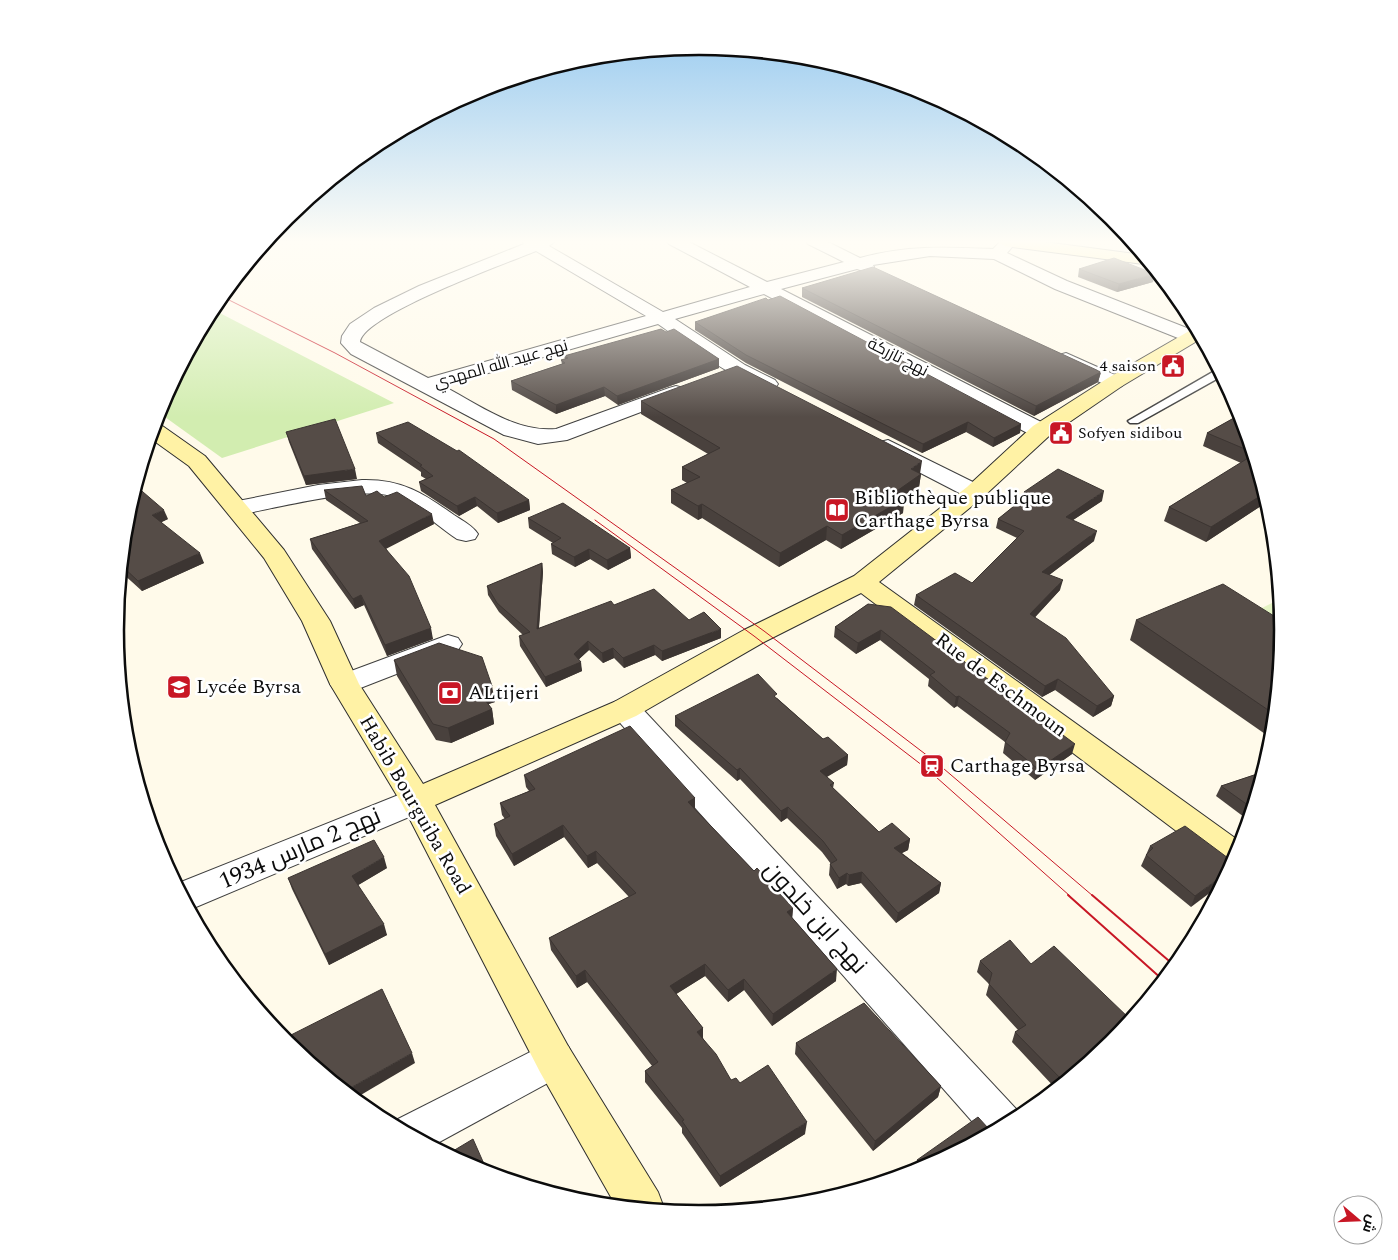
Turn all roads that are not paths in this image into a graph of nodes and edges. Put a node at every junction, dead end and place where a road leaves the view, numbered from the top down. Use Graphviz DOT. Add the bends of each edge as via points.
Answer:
graph roads {
  1 [pos="405,300"];
  2 [pos="631,300"];
  3 [pos="724,300"];
  4 [pos="788,300"];
  5 [pos="1101,300"];
  6 [pos="660,318"];
  7 [pos="1191,333"];
  8 [pos="1192,335"];
  9 [pos="1053,353"];
  10 [pos="738,369"];
  11 [pos="1215,375"];
  12 [pos="1115,382"];
  13 [pos="426,385"];
  14 [pos="782,392"];
  15 [pos="1134,422"];
  16 [pos="1041,431"];
  17 [pos="159,434"];
  18 [pos="870,437"];
  19 [pos="975,492"];
  20 [pos="238,508"];
  21 [pos="466,534"];
  22 [pos="863,582"];
  23 [pos="448,644"];
  24 [pos="345,684"];
  25 [pos="625,709"];
  26 [pos="416,800"];
  27 [pos="1229,852"];
  28 [pos="189,895"];
  29 [pos="554,1059"];
  30 [pos="999,1120"];
  31 [pos="418,1131"];
  32 [pos="638,1202"];
  1 -- 13 [label="street" via="380,312 352,332 350,342 358,350"];
  2 -- 6 [label="street"];
  3 -- 6 [label="street, نهج عبيد الله المهدي"];
  4 -- 16 [label="street, نهج تازركة"];
  5 -- 7 [label="street"];
  6 -- 10 [label="street"];
  6 -- 13 [label="street, نهج عبيد الله المهدي"];
  8 -- 12 [label="street"];
  9 -- 12 [label="street"];
  10 -- 13 [label="street" via="546,437 512,430"];
  10 -- 14 [label="street"];
  11 -- 15 [label="lane"];
  12 -- 16 [label="street"];
  16 -- 19 [label="street"];
  17 -- 20 [label="street, Habib Bourguiba Road" via="197,461"];
  18 -- 19 [label="street"];
  19 -- 22 [label="street"];
  20 -- 21 [label="street" via="360,486 384,486 399,490"];
  20 -- 24 [label="street, Habib Bourguiba Road" via="275,555 316,621"];
  22 -- 25 [label="street" via="764,631"];
  22 -- 27 [label="street, Rue de Eschmoun"];
  23 -- 24 [label="street"];
  24 -- 26 [label="street, Habib Bourguiba Road"];
  25 -- 26 [label="street"];
  25 -- 30 [label="street, نهج ابن خلدون"];
  26 -- 28 [label="street, نهج 2 مارس 1934"];
  26 -- 29 [label="street, Habib Bourguiba Road"];
  29 -- 31 [label="street"];
  29 -- 32 [label="street, Habib Bourguiba Road"];
}
